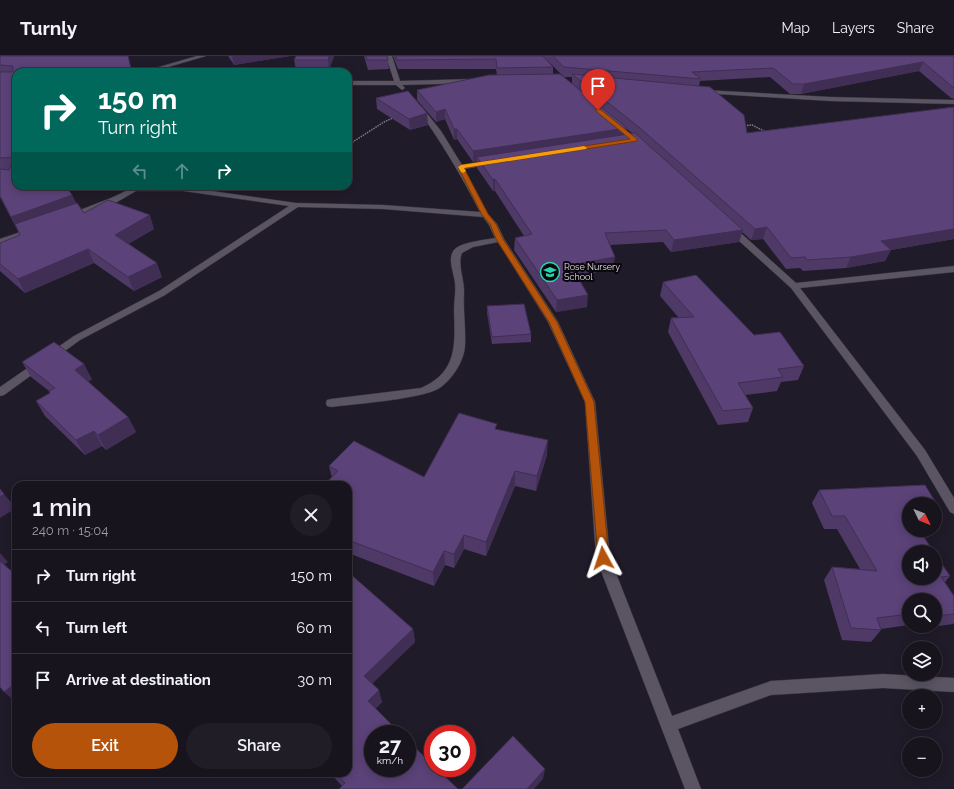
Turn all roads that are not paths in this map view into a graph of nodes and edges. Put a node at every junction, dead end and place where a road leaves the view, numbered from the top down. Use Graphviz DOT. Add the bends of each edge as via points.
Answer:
graph roads {
  1 [pos="203,56"];
  2 [pos="389,56"];
  3 [pos="160,68"];
  4 [pos="480,81"];
  5 [pos="352,83"];
  6 [pos="398,83"];
  7 [pos="699,92"];
  8 [pos="407,93"];
  9 [pos="954,102"];
  10 [pos="418,106"];
  11 [pos="498,161"];
  12 [pos="461,167"];
  13 [pos="133,190"];
  14 [pos="190,190"];
  15 [pos="296,205"];
  16 [pos="485,215"];
  17 [pos="64,219"];
  18 [pos="723,221"];
  19 [pos="43,227"];
  20 [pos="500,239"];
  21 [pos="0,242"];
  22 [pos="954,269"];
  23 [pos="794,286"];
  24 [pos="0,392"];
  25 [pos="331,403"];
  26 [pos="954,509"];
  27 [pos="954,685"];
  28 [pos="668,725"];
  29 [pos="693,789"];
  1 -- 3 [label="street"];
  2 -- 6 [label="street"];
  4 -- 6 [label="street"];
  5 -- 6 [label="street"];
  6 -- 8 [label="street"];
  7 -- 9 [label="street"];
  10 -- 12 [label="street" via="440,132"];
  11 -- 12 [label="street"];
  12 -- 16 [label="street"];
  13 -- 17 [label="street"];
  14 -- 15 [label="street"];
  15 -- 16 [label="street" via="382,207"];
  15 -- 24 [label="street" via="162,292 77,338"];
  16 -- 20 [label="street" via="493,224"];
  18 -- 23 [label="street"];
  19 -- 21 [label="street"];
  20 -- 25 [label="street" via="458,251 455,258 460,284 460,346 457,359 438,385 423,392"];
  20 -- 28 [label="street" via="553,322 590,402 603,558"];
  22 -- 23 [label="street"];
  23 -- 26 [label="street" via="921,453"];
  27 -- 28 [label="street" via="883,681 771,688"];
  28 -- 29 [label="street"];
}
